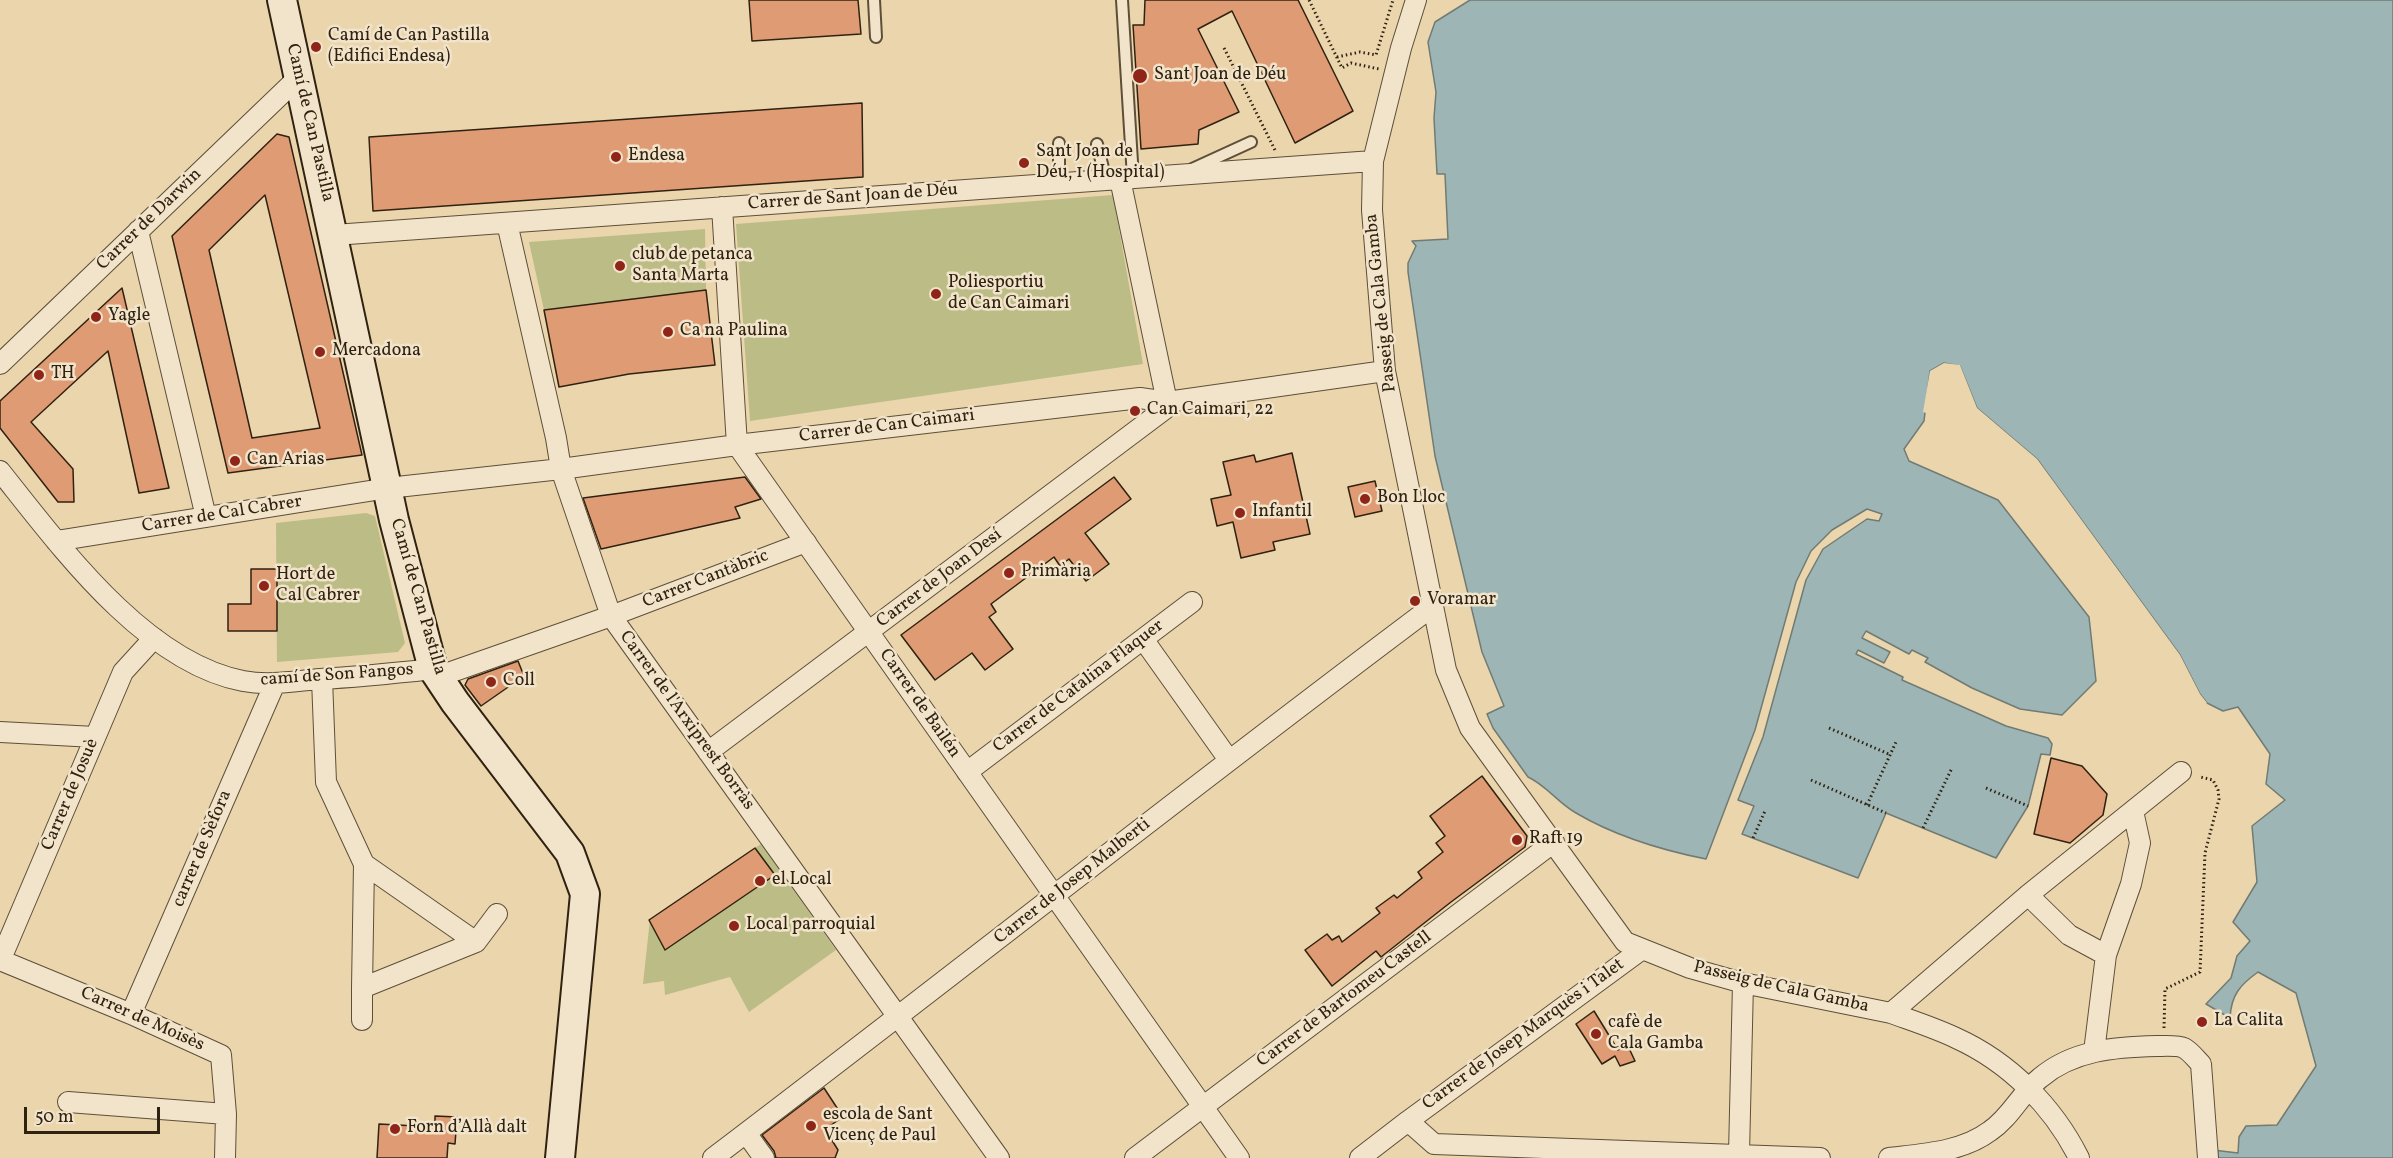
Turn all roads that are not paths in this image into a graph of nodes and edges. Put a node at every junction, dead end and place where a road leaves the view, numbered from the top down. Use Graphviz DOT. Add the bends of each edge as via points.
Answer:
graph roads {
  1 [pos="282,0"];
  2 [pos="874,0"];
  3 [pos="1122,0"];
  4 [pos="1416,0"];
  5 [pos="876,38"];
  6 [pos="300,76"];
  7 [pos="1251,142"];
  8 [pos="1059,143"];
  9 [pos="1097,144"];
  10 [pos="1373,161"];
  11 [pos="1180,174"];
  12 [pos="1120,179"];
  13 [pos="1059,183"];
  14 [pos="722,207"];
  15 [pos="507,223"];
  16 [pos="138,231"];
  17 [pos="334,235"];
  18 [pos="0,364"];
  19 [pos="1385,371"];
  20 [pos="1167,402"];
  21 [pos="737,445"];
  22 [pos="561,469"];
  23 [pos="0,471"];
  24 [pos="388,488"];
  25 [pos="206,517"];
  26 [pos="56,541"];
  27 [pos="806,542"];
  28 [pos="1192,602"];
  29 [pos="1433,606"];
  30 [pos="611,616"];
  31 [pos="869,633"];
  32 [pos="154,638"];
  33 [pos="1143,639"];
  34 [pos="435,673"];
  35 [pos="322,679"];
  36 [pos="275,683"];
  37 [pos="0,732"];
  38 [pos="95,737"];
  39 [pos="708,752"];
  40 [pos="1229,759"];
  41 [pos="967,772"];
  42 [pos="2181,772"];
  43 [pos="2133,811"];
  44 [pos="1554,842"];
  45 [pos="364,864"];
  46 [pos="2028,895"];
  47 [pos="1055,897"];
  48 [pos="496,914"];
  49 [pos="476,942"];
  50 [pos="1641,950"];
  51 [pos="2106,954"];
  52 [pos="0,960"];
  53 [pos="1743,983"];
  54 [pos="362,988"];
  55 [pos="1891,1013"];
  56 [pos="131,1014"];
  57 [pos="898,1017"];
  58 [pos="362,1020"];
  59 [pos="2094,1052"];
  60 [pos="2030,1088"];
  61 [pos="68,1102"];
  62 [pos="1203,1107"];
  63 [pos="226,1114"];
  64 [pos="1408,1121"];
  65 [pos="746,1133"];
  66 [pos="1432,1151"];
  67 [pos="1739,1154"];
  68 [pos="225,1158"];
  69 [pos="560,1158"];
  70 [pos="713,1158"];
  71 [pos="764,1158"];
  72 [pos="999,1158"];
  73 [pos="1135,1158"];
  74 [pos="1239,1158"];
  75 [pos="1359,1158"];
  76 [pos="1820,1158"];
  77 [pos="1889,1158"];
  78 [pos="2079,1158"];
  79 [pos="2208,1158"];
  1 -- 6 [label="street, Camí de Can Pastilla"];
  2 -- 5 [label="lane"];
  3 -- 12 [label="lane"];
  4 -- 10 [label="street, Passeig de Cala Gamba"];
  6 -- 16 [label="street, Carrer de Darwin"];
  6 -- 17 [label="street, Camí de Can Pastilla"];
  7 -- 11 [label="lane"];
  8 -- 13 [label="lane"];
  9 -- 12 [label="lane"];
  10 -- 11 [label="street, Carrer de Sant Joan de Déu"];
  10 -- 19 [label="street, Passeig de Cala Gamba" via="1372,210"];
  11 -- 12 [label="street, Carrer de Sant Joan de Déu"];
  12 -- 13 [label="street, Carrer de Sant Joan de Déu"];
  12 -- 20 [label="street"];
  13 -- 14 [label="street, Carrer de Sant Joan de Déu"];
  14 -- 15 [label="street, Carrer de Sant Joan de Déu"];
  14 -- 21 [label="street"];
  15 -- 17 [label="street, Carrer de Sant Joan de Déu"];
  15 -- 22 [label="street, Carrer de l'Arxiprest Borràs"];
  16 -- 18 [label="street, Carrer de Darwin"];
  16 -- 25 [label="street"];
  17 -- 24 [label="street, Camí de Can Pastilla"];
  19 -- 20 [label="street, Carrer de Can Caimari"];
  19 -- 29 [label="street, Passeig de Cala Gamba"];
  20 -- 21 [label="street, Carrer de Can Caimari" via="1140,398"];
  20 -- 31 [label="street, Carrer de Joan Desí" via="1165,409"];
  21 -- 22 [label="street, Carrer de Can Caimari"];
  21 -- 27 [label="street, Carrer de Bailén"];
  22 -- 24 [label="street, Carrer de Can Caimari"];
  22 -- 30 [label="street, Carrer de l'Arxiprest Borràs"];
  23 -- 26 [label="street, camí de Son Fangos"];
  24 -- 25 [label="street, Carrer de Cal Cabrer"];
  24 -- 34 [label="street, Camí de Can Pastilla"];
  25 -- 26 [label="street, Carrer de Cal Cabrer"];
  26 -- 32 [label="street, camí de Son Fangos" via="101,592"];
  27 -- 30 [label="street, Carrer Cantàbric"];
  27 -- 31 [label="street, Carrer de Bailén"];
  28 -- 33 [label="street, Carrer de Catalina Flaquer"];
  29 -- 40 [label="street, Carrer de Josep Malberti"];
  29 -- 44 [label="street, Passeig de Cala Gamba" via="1446,670 1470,728"];
  30 -- 34 [label="street, Carrer Cantàbric"];
  30 -- 39 [label="street, Carrer de l'Arxiprest Borràs"];
  31 -- 39 [label="street, Carrer de Joan Desí"];
  31 -- 41 [label="street, Carrer de Bailén"];
  32 -- 36 [label="street, camí de Son Fangos" via="218,674"];
  32 -- 38 [label="street, Carrer de Josuè" via="123,672"];
  33 -- 40 [label="street"];
  33 -- 41 [label="street, Carrer de Catalina Flaquer"];
  34 -- 35 [label="street, camí de Son Fangos"];
  34 -- 69 [label="street, Camí de Can Pastilla" via="570,853 585,894"];
  35 -- 36 [label="street, camí de Son Fangos"];
  35 -- 45 [label="street" via="326,782"];
  36 -- 56 [label="street, carrer de Sèfora"];
  37 -- 38 [label="street"];
  38 -- 52 [label="street, Carrer de Josuè"];
  39 -- 57 [label="street, Carrer de l'Arxiprest Borràs"];
  40 -- 47 [label="street, Carrer de Josep Malberti"];
  41 -- 47 [label="street, Carrer de Bailén"];
  42 -- 43 [label="street, Passeig de Cala Gamba"];
  43 -- 46 [label="street, Passeig de Cala Gamba"];
  43 -- 51 [label="street" via="2140,843 2131,884"];
  44 -- 50 [label="street, Passeig de Cala Gamba" via="1625,942"];
  44 -- 62 [label="street, Carrer de Bartomeu Castell"];
  45 -- 49 [label="street"];
  45 -- 54 [label="street"];
  46 -- 51 [label="street" via="2068,935"];
  46 -- 55 [label="street, Passeig de Cala Gamba"];
  47 -- 57 [label="street, Carrer de Josep Malberti"];
  47 -- 62 [label="street, Carrer de Bailén"];
  48 -- 49 [label="street"];
  49 -- 54 [label="street"];
  50 -- 53 [label="street, Passeig de Cala Gamba"];
  50 -- 64 [label="street, Carrer de Josep Marquès i Talet"];
  51 -- 59 [label="street"];
  52 -- 56 [label="street, Carrer de Moisès"];
  53 -- 55 [label="street, Passeig de Cala Gamba"];
  53 -- 67 [label="street"];
  54 -- 58 [label="street"];
  55 -- 60 [label="street" via="1957,1038 1997,1061"];
  56 -- 63 [label="street, Carrer de Moisès" via="220,1055"];
  57 -- 65 [label="street, Carrer de Josep Malberti"];
  57 -- 72 [label="street, Carrer de l'Arxiprest Borràs"];
  59 -- 60 [label="street" via="2056,1065"];
  59 -- 79 [label="street" via="2107,1048 2184,1047 2201,1064"];
  60 -- 77 [label="street" via="2008,1117 1973,1141 1934,1153"];
  60 -- 78 [label="street" via="2067,1134"];
  61 -- 63 [label="street"];
  62 -- 73 [label="street, Carrer de Bartomeu Castell"];
  62 -- 74 [label="street, Carrer de Bailén"];
  63 -- 68 [label="street, Carrer de Moisès"];
  64 -- 66 [label="street"];
  64 -- 75 [label="street, Carrer de Josep Marquès i Talet"];
  65 -- 70 [label="street, Carrer de Josep Malberti"];
  65 -- 71 [label="street"];
  66 -- 67 [label="street"];
  67 -- 76 [label="street"];
}
